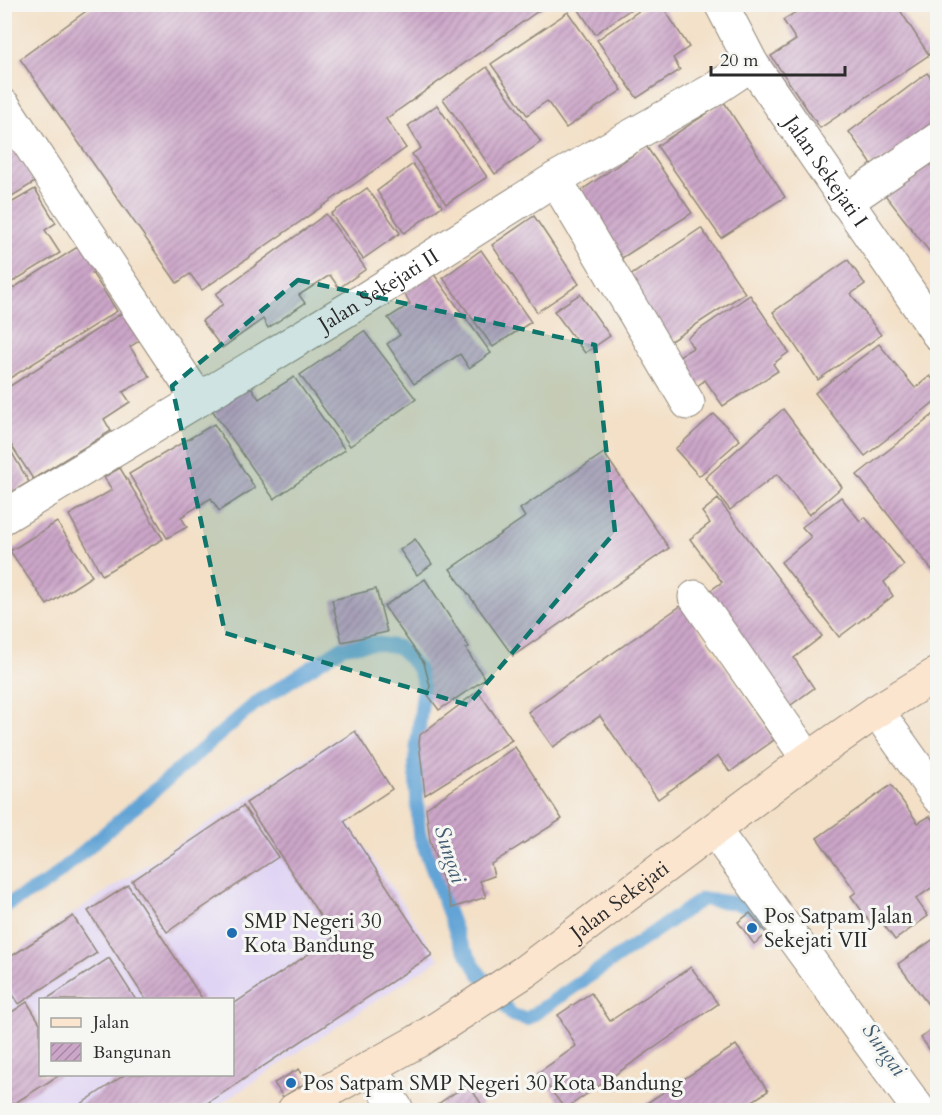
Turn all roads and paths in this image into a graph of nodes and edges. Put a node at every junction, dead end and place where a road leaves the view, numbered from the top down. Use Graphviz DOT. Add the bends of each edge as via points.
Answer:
graph roads {
  1 [pos="721,4"];
  2 [pos="752,64"];
  3 [pos="4,106"];
  4 [pos="938,139"];
  5 [pos="555,179"];
  6 [pos="846,202"];
  7 [pos="938,334"];
  8 [pos="199,400"];
  9 [pos="688,403"];
  10 [pos="4,517"];
  11 [pos="695,597"];
  12 [pos="938,673"];
  13 [pos="877,711"];
  14 [pos="808,759"];
  15 [pos="938,796"];
  16 [pos="714,830"];
  17 [pos="371,1067"];
  18 [pos="294,1110"];
  19 [pos="397,1110"];
  20 [pos="919,1110"];
  1 -- 2 [label="street, Jalan Sekejati I"];
  2 -- 5 [label="street, Jalan Sekejati II"];
  2 -- 6 [label="street, Jalan Sekejati I"];
  3 -- 8 [label="street"];
  4 -- 6 [label="street"];
  5 -- 8 [label="street, Jalan Sekejati II"];
  5 -- 9 [label="street"];
  6 -- 7 [label="street, Jalan Sekejati I"];
  8 -- 10 [label="street, Jalan Sekejati II"];
  11 -- 14 [label="street"];
  12 -- 13 [label="street, Jalan Sekejati"];
  13 -- 14 [label="street, Jalan Sekejati"];
  13 -- 15 [label="street"];
  14 -- 16 [label="street, Jalan Sekejati"];
  16 -- 17 [label="street, Jalan Sekejati" via="524,972"];
  16 -- 20 [label="street"];
  17 -- 18 [label="street, Jalan Sekejati"];
  17 -- 19 [label="street"];
}
